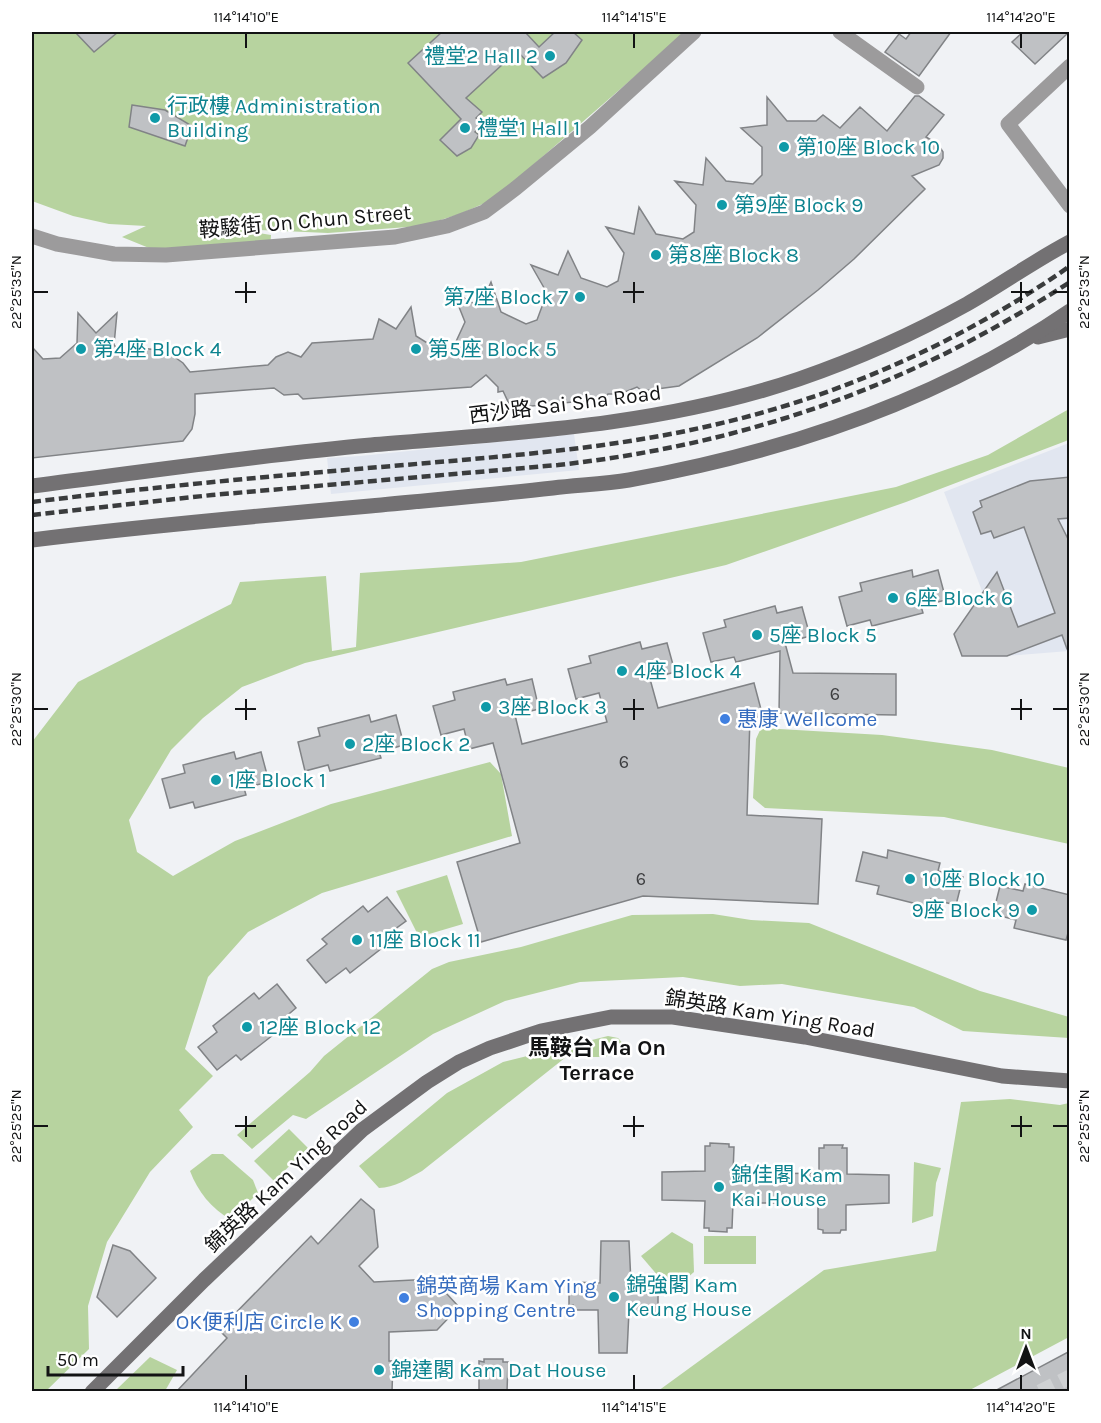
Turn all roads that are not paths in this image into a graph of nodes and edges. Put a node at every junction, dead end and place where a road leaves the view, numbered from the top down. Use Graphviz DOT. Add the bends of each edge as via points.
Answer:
graph roads {
  1 [pos="694,32"];
  2 [pos="840,32"];
  3 [pos="1070,66"];
  4 [pos="917,87"];
  5 [pos="1070,206"];
  6 [pos="32,236"];
  7 [pos="1070,242"];
  8 [pos="1070,311"];
  9 [pos="1070,329"];
  10 [pos="1026,339"];
  11 [pos="32,486"];
  12 [pos="32,540"];
  13 [pos="1070,1081"];
  14 [pos="92,1392"];
  1 -- 6 [label="street, 鞍駿街 On Chun Street" via="516,188 484,212 447,226 395,237 166,255 114,254"];
  2 -- 4 [label="street"];
  3 -- 5 [label="street" via="1008,124"];
  7 -- 11 [label="main road, 西沙路 Sai Sha Road" via="911,334 796,380 723,401 598,425 269,456"];
  8 -- 10 [label="main road"];
  9 -- 10 [label="main road"];
  10 -- 12 [label="main road" via="912,398 855,421 718,462 626,480"];
  13 -- 14 [label="main road, 錦英路 Kam Ying Road" via="1002,1076 805,1037 674,1017 611,1017 541,1031 459,1062 362,1130"];
}
